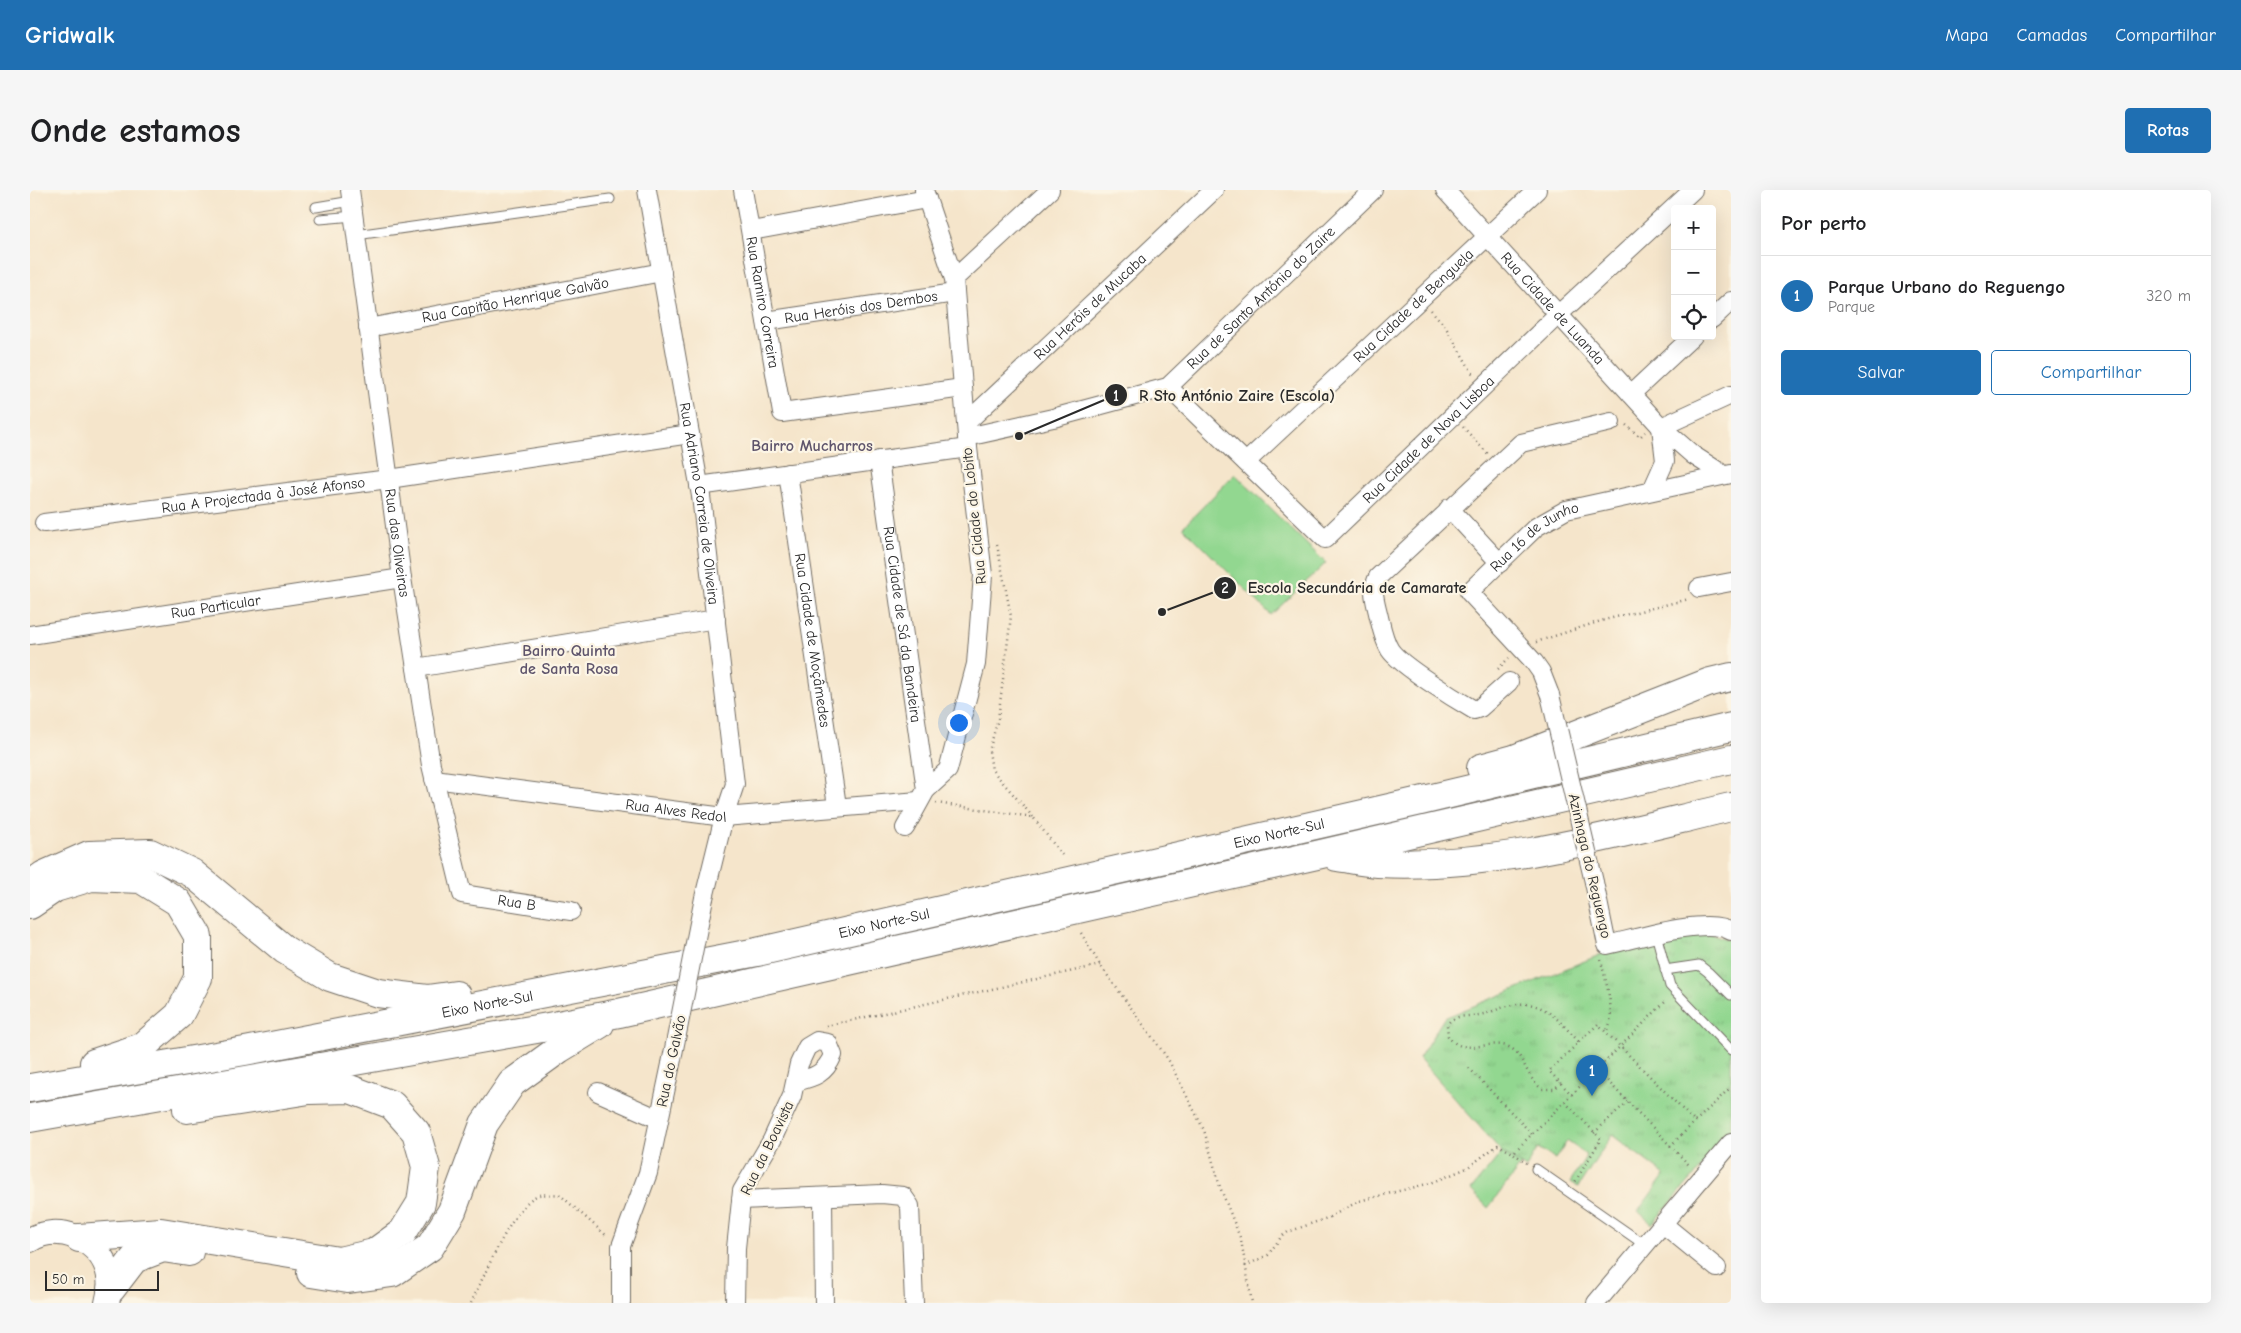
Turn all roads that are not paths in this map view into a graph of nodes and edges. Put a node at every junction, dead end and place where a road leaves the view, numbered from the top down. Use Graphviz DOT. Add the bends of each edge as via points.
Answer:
graph roads {
  1 [pos="647,190"];
  2 [pos="744,190"];
  3 [pos="1050,190"];
  4 [pos="1214,190"];
  5 [pos="1373,190"];
  6 [pos="1445,190"];
  7 [pos="1537,190"];
  8 [pos="1693,190"];
  9 [pos="925,194"];
  10 [pos="610,199"];
  11 [pos="352,202"];
  12 [pos="316,207"];
  13 [pos="320,219"];
  14 [pos="750,231"];
  15 [pos="356,235"];
  16 [pos="1486,235"];
  17 [pos="662,272"];
  18 [pos="954,286"];
  19 [pos="1731,301"];
  20 [pos="1559,314"];
  21 [pos="1716,315"];
  22 [pos="766,321"];
  23 [pos="368,328"];
  24 [pos="1689,340"];
  25 [pos="1168,387"];
  26 [pos="963,388"];
  27 [pos="1631,394"];
  28 [pos="1731,395"];
  29 [pos="1612,422"];
  30 [pos="1661,427"];
  31 [pos="690,434"];
  32 [pos="967,436"];
  33 [pos="879,460"];
  34 [pos="1246,462"];
  35 [pos="788,473"];
  36 [pos="1728,475"];
  37 [pos="388,478"];
  38 [pos="700,486"];
  39 [pos="1652,490"];
  40 [pos="1449,508"];
  41 [pos="44,523"];
  42 [pos="1500,562"];
  43 [pos="402,578"];
  44 [pos="1731,582"];
  45 [pos="1699,588"];
  46 [pos="716,620"];
  47 [pos="30,635"];
  48 [pos="416,668"];
  49 [pos="1731,677"];
  50 [pos="1509,682"];
  51 [pos="1550,695"];
  52 [pos="1731,727"];
  53 [pos="1731,759"];
  54 [pos="434,778"];
  55 [pos="922,795"];
  56 [pos="1416,802"];
  57 [pos="837,806"];
  58 [pos="1731,807"];
  59 [pos="724,817"];
  60 [pos="905,828"];
  61 [pos="1321,854"];
  62 [pos="30,885"];
  63 [pos="462,894"];
  64 [pos="30,905"];
  65 [pos="571,911"];
  66 [pos="1731,931"];
  67 [pos="1656,934"];
  68 [pos="1665,970"];
  69 [pos="542,994"];
  70 [pos="1731,995"];
  71 [pos="619,1013"];
  72 [pos="1731,1050"];
  73 [pos="795,1082"];
  74 [pos="30,1086"];
  75 [pos="598,1092"];
  76 [pos="659,1119"];
  77 [pos="33,1125"];
  78 [pos="1731,1143"];
  79 [pos="1536,1169"];
  80 [pos="823,1197"];
  81 [pos="741,1200"];
  82 [pos="30,1221"];
  83 [pos="1663,1224"];
  84 [pos="68,1235"];
  85 [pos="30,1240"];
  86 [pos="1645,1245"];
  87 [pos="1717,1268"];
  88 [pos="109,1296"];
  89 [pos="621,1303"];
  90 [pos="735,1303"];
  91 [pos="824,1303"];
  92 [pos="914,1303"];
  93 [pos="1596,1303"];
  1 -- 17 [label="street, Rua Adriano Correia de Oliveira"];
  2 -- 14 [label="street, Rua Ramiro Correira"];
  3 -- 18 [label="street, Rua Heróis dos Dembos"];
  4 -- 32 [label="street, Rua Heróis de Mucaba"];
  5 -- 25 [label="street, Rua de Santo António do Zaire"];
  6 -- 16 [label="street, Rua Cidade de Luanda"];
  7 -- 16 [label="street, Rua Cidade de Benguela"];
  8 -- 20 [label="street, Rua Cidade de Nova Lisboa"];
  9 -- 14 [label="street"];
  9 -- 18 [label="street, Rua Cidade do Lobito"];
  10 -- 15 [label="lane"];
  11 -- 12 [label="lane"];
  11 -- 13 [label="lane"];
  11 -- 15 [label="street, Rua das Oliveiras"];
  14 -- 22 [label="street, Rua Ramiro Correira"];
  15 -- 23 [label="street, Rua das Oliveiras"];
  16 -- 20 [label="street, Rua Cidade de Luanda"];
  16 -- 34 [label="street, Rua Cidade de Benguela"];
  17 -- 23 [label="street, Rua Capitão Henrique Galvão"];
  17 -- 31 [label="street, Rua Adriano Correia de Oliveira"];
  18 -- 22 [label="street, Rua Heróis dos Dembos"];
  18 -- 26 [label="street, Rua Cidade do Lobito"];
  19 -- 21 [label="street"];
  20 -- 27 [label="street, Rua Cidade de Luanda"];
  20 -- 34 [label="street, Rua Cidade de Nova Lisboa" via="1325,539"];
  22 -- 26 [label="street, Rua Ramiro Correira" via="782,414"];
  23 -- 37 [label="street, Rua das Oliveiras"];
  24 -- 27 [label="street"];
  25 -- 32 [label="street, Rua de Santo António do Zaire" via="1054,418"];
  25 -- 34 [label="street, Rua Cidade de Nova Lisboa"];
  26 -- 32 [label="street, Rua Cidade do Lobito"];
  27 -- 30 [label="street, Rua Cidade de Luanda"];
  28 -- 30 [label="street"];
  29 -- 40 [label="street" via="1521,443"];
  30 -- 36 [label="street, Rua Cidade de Luanda" via="1693,455"];
  30 -- 39 [label="street" via="1665,461"];
  31 -- 37 [label="street, Rua A Projectada à José Afonso"];
  31 -- 38 [label="street, Rua Adriano Correia de Oliveira"];
  32 -- 33 [label="street, Rua de Santo António do Zaire"];
  32 -- 55 [label="street, Rua Cidade do Lobito" via="983,575 976,664 948,770"];
  33 -- 35 [label="street, Rua de Santo António do Zaire"];
  33 -- 55 [label="street, Rua Cidade de Sá da Bandeira"];
  35 -- 38 [label="street, Rua de Santo António do Zaire"];
  35 -- 57 [label="street, Rua Cidade de Moçâmedes"];
  36 -- 39 [label="street, Rua 16 de Junho"];
  37 -- 41 [label="street, Rua A Projectada à José Afonso"];
  37 -- 43 [label="street, Rua das Oliveiras"];
  38 -- 46 [label="street, Rua Adriano Correia de Oliveira"];
  39 -- 42 [label="street, Rua 16 de Junho" via="1566,510 1536,527"];
  40 -- 42 [label="street"];
  40 -- 50 [label="street" via="1378,576 1373,586 1384,636 1390,650 1402,662 1474,710"];
  42 -- 51 [label="street, Rua 16 de Junho" via="1469,592 1541,672"];
  43 -- 47 [label="street, Rua Particular"];
  43 -- 48 [label="street, Rua das Oliveiras"];
  44 -- 45 [label="street"];
  46 -- 48 [label="street"];
  46 -- 59 [label="street, Rua Adriano Correia de Oliveira" via="735,784"];
  48 -- 54 [label="street, Rua das Oliveiras"];
  49 -- 56 [label="highway" via="1710,682 1514,759 1452,777"];
  51 -- 67 [label="street, Azinhaga do Reguengo, bridge" via="1607,945"];
  52 -- 56 [label="highway, Eixo Norte-Sul"];
  53 -- 61 [label="highway, Eixo Norte-Sul"];
  54 -- 59 [label="street, Rua Alves Redol"];
  54 -- 63 [label="street, Rua das Oliveiras"];
  55 -- 57 [label="street, Rua Alves Redol"];
  55 -- 60 [label="street, Rua Cidade do Lobito"];
  56 -- 69 [label="highway, Eixo Norte-Sul" via="757,952"];
  57 -- 59 [label="street, Rua Alves Redol"];
  58 -- 61 [label="highway" via="1538,852 1378,863"];
  59 -- 76 [label="street, Rua do Galvão, bridge" via="704,898"];
  61 -- 71 [label="highway, Eixo Norte-Sul"];
  62 -- 69 [label="highway" via="44,875 89,855 150,853 192,873 285,950 330,977 378,993 427,999 486,990"];
  63 -- 65 [label="street, Rua B"];
  64 -- 74 [label="highway" via="55,888 91,877 141,880 178,902 198,936 198,978 179,1014 142,1047"];
  66 -- 67 [label="street, Azinhaga do Reguengo" via="1722,926 1702,924"];
  67 -- 68 [label="lane"];
  68 -- 70 [label="lane" via="1698,965"];
  68 -- 72 [label="lane" via="1668,982 1676,992"];
  69 -- 74 [label="highway, Eixo Norte-Sul" via="246,1051"];
  71 -- 77 [label="highway, Eixo Norte-Sul"];
  71 -- 88 [label="highway" via="512,1082 484,1124 452,1211 430,1247 392,1273 348,1279 163,1248 134,1259"];
  73 -- 73 [label="street, Rua da Boavista" via="827,1069 833,1055 828,1043 817,1041 807,1047"];
  73 -- 81 [label="street, Rua da Boavista" via="772,1140 742,1191"];
  75 -- 76 [label="street"];
  76 -- 89 [label="street, Rua do Galvão" via="648,1173 622,1246"];
  77 -- 84 [label="highway" via="309,1090 350,1089 392,1105 416,1132 426,1167 421,1203 403,1232 374,1253 339,1261 161,1232"];
  78 -- 83 [label="street"];
  79 -- 86 [label="lane"];
  80 -- 81 [label="street"];
  80 -- 91 [label="street"];
  80 -- 92 [label="street" via="903,1196 910,1206"];
  81 -- 90 [label="street, Rua da Boavista"];
  82 -- 84 [label="street"];
  83 -- 86 [label="street"];
  83 -- 87 [label="street"];
  84 -- 85 [label="street" via="37,1236"];
  84 -- 88 [label="street" via="96,1250 107,1268"];
  86 -- 93 [label="street"];
}
